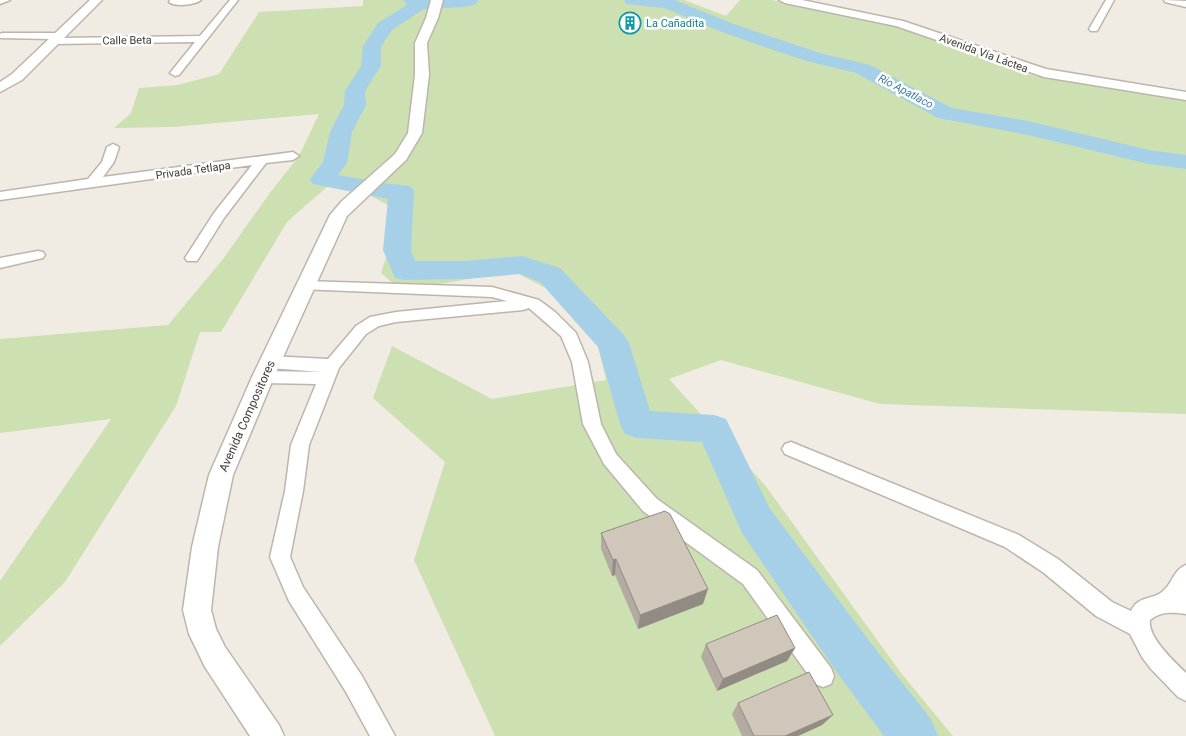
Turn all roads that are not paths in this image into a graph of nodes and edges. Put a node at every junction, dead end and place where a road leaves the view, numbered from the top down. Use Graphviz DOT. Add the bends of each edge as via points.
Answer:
graph roads {
  1 [pos="4,0"];
  2 [pos="96,0"];
  3 [pos="198,0"];
  4 [pos="234,0"];
  5 [pos="785,0"];
  6 [pos="1110,0"];
  7 [pos="1168,0"];
  8 [pos="0,1"];
  9 [pos="173,2"];
  10 [pos="1186,4"];
  11 [pos="434,10"];
  12 [pos="1094,28"];
  13 [pos="2,36"];
  14 [pos="55,38"];
  15 [pos="201,39"];
  16 [pos="176,73"];
  17 [pos="0,88"];
  18 [pos="1186,96"];
  19 [pos="113,147"];
  20 [pos="293,156"];
  21 [pos="262,160"];
  22 [pos="92,183"];
  23 [pos="0,196"];
  24 [pos="38,255"];
  25 [pos="192,258"];
  26 [pos="0,263"];
  27 [pos="305,286"];
  28 [pos="534,304"];
  29 [pos="267,369"];
  30 [pos="330,371"];
  31 [pos="791,449"];
  32 [pos="1186,575"];
  33 [pos="1178,602"];
  34 [pos="1137,626"];
  35 [pos="823,676"];
  36 [pos="1186,689"];
  37 [pos="268,736"];
  38 [pos="383,736"];
  1 -- 8 [label="street"];
  2 -- 14 [label="street"];
  3 -- 9 [label="street"];
  4 -- 15 [label="street"];
  5 -- 18 [label="street, Avenida Vía Láctea" via="904,25 1044,73"];
  6 -- 12 [label="street"];
  7 -- 10 [label="street"];
  11 -- 27 [label="street, Avenida Compositores" via="421,43 422,75 415,133 406,151 339,215"];
  13 -- 14 [label="street, Calle Beta"];
  14 -- 15 [label="street, Calle Beta"];
  14 -- 17 [label="street" via="17,77"];
  15 -- 16 [label="street"];
  19 -- 22 [label="street" via="108,162"];
  20 -- 21 [label="street, Privada Tetlapa"];
  21 -- 22 [label="street, Privada Tetlapa"];
  21 -- 25 [label="street"];
  22 -- 23 [label="street, Privada Tetlapa"];
  24 -- 26 [label="street"];
  27 -- 28 [label="street" via="492,292"];
  27 -- 29 [label="street, Avenida Compositores"];
  28 -- 30 [label="street" via="375,321 361,330"];
  28 -- 35 [label="street" via="568,333 580,362 592,424 610,459 650,505 750,577"];
  29 -- 30 [label="street"];
  29 -- 37 [label="street, Avenida Compositores" via="221,475 205,546 197,610 203,634 215,657"];
  30 -- 38 [label="street" via="300,445 280,557 296,594"];
  31 -- 34 [label="street" via="1012,541 1051,566 1104,609"];
  32 -- 33 [label="street"];
  33 -- 34 [label="street" via="1155,604 1143,609"];
  34 -- 36 [label="street" via="1144,642"];
}
